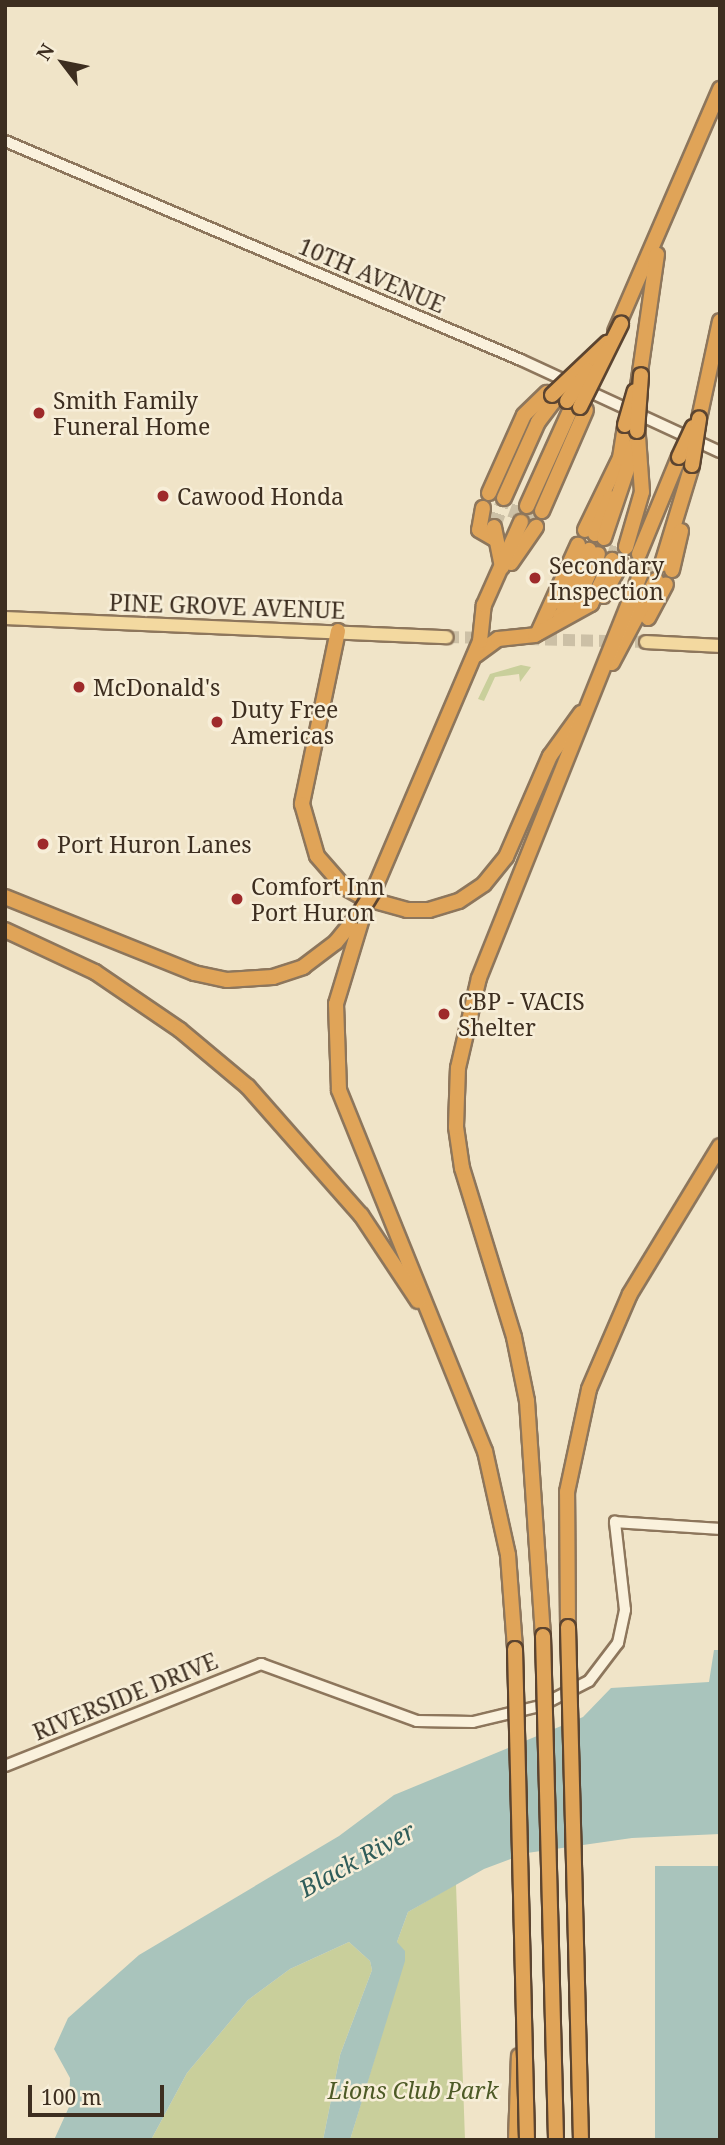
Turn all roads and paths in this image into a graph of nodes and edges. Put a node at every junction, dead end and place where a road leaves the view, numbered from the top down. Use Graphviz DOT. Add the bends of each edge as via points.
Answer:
graph roads {
  1 [pos="720,89"];
  2 [pos="5,141"];
  3 [pos="675,196"];
  4 [pos="720,321"];
  5 [pos="618,329"];
  6 [pos="595,364"];
  7 [pos="641,372"];
  8 [pos="705,398"];
  9 [pos="566,401"];
  10 [pos="634,430"];
  11 [pos="720,452"];
  12 [pos="686,461"];
  13 [pos="516,502"];
  14 [pos="483,508"];
  15 [pos="525,523"];
  16 [pos="500,546"];
  17 [pos="630,550"];
  18 [pos="624,565"];
  19 [pos="5,618"];
  20 [pos="338,631"];
  21 [pos="542,631"];
  22 [pos="447,637"];
  23 [pos="646,642"];
  24 [pos="720,646"];
  25 [pos="469,664"];
  26 [pos="598,680"];
  27 [pos="590,698"];
  28 [pos="5,897"];
  29 [pos="361,914"];
  30 [pos="5,930"];
  31 [pos="720,1146"];
  32 [pos="453,1371"];
  33 [pos="720,1529"];
  34 [pos="5,1766"];
  35 [pos="522,1974"];
  36 [pos="516,2140"];
  37 [pos="527,2140"];
  38 [pos="556,2140"];
  39 [pos="581,2140"];
  1 -- 3 [label="highway"];
  2 -- 11 [label="street, 10TH AVENUE" via="521,360"];
  3 -- 5 [label="highway"];
  3 -- 7 [label="highway" via="650,290"];
  4 -- 8 [label="highway"];
  5 -- 6 [label="highway, bridge"];
  5 -- 6 [label="highway, bridge"];
  6 -- 9 [label="highway, bridge"];
  6 -- 9 [label="highway, bridge"];
  6 -- 9 [label="highway, bridge" via="574,376"];
  7 -- 10 [label="highway, bridge"];
  7 -- 10 [label="highway, bridge"];
  8 -- 12 [label="highway, bridge"];
  8 -- 12 [label="highway, bridge"];
  9 -- 13 [label="highway"];
  9 -- 13 [label="highway"];
  9 -- 13 [label="highway" via="524,415"];
  10 -- 17 [label="highway"];
  10 -- 17 [label="highway" via="642,492"];
  10 -- 17 [label="highway" via="621,458"];
  12 -- 17 [label="highway"];
  12 -- 17 [label="highway" via="684,501"];
  14 -- 16 [label="highway" via="479,530"];
  15 -- 16 [label="highway"];
  16 -- 25 [label="highway" via="493,588"];
  18 -- 21 [label="highway"];
  18 -- 21 [label="highway" via="579,595"];
  18 -- 21 [label="highway" via="591,604"];
  18 -- 26 [label="highway"];
  18 -- 26 [label="highway" via="640,631"];
  19 -- 20 [label="main road, PINE GROVE AVENUE"];
  20 -- 22 [label="main road, PINE GROVE AVENUE"];
  20 -- 27 [label="highway" via="304,786 307,831 317,856 344,887 407,910 449,905 493,875 512,847 550,756"];
  21 -- 25 [label="highway" via="498,639"];
  23 -- 24 [label="main road"];
  25 -- 29 [label="highway, bridge"];
  26 -- 27 [label="highway"];
  27 -- 38 [label="highway, bridge" via="479,978 461,1048 456,1109 463,1168 524,1381 538,1501"];
  28 -- 29 [label="highway" via="194,973 250,981 311,963"];
  29 -- 32 [label="highway" via="339,985 334,1063 355,1136"];
  30 -- 32 [label="highway" via="74,960 149,1008 248,1087 333,1180 404,1276"];
  31 -- 39 [label="highway, bridge" via="630,1294 589,1389 567,1492"];
  32 -- 35 [label="highway, bridge" via="495,1486 512,1580"];
  33 -- 34 [label="street, RIVERSIDE DRIVE" via="615,1522 625,1610 618,1643 589,1681 540,1706 473,1723 417,1721 261,1664"];
  35 -- 36 [label="highway, bridge"];
  35 -- 37 [label="highway, bridge"];
}
